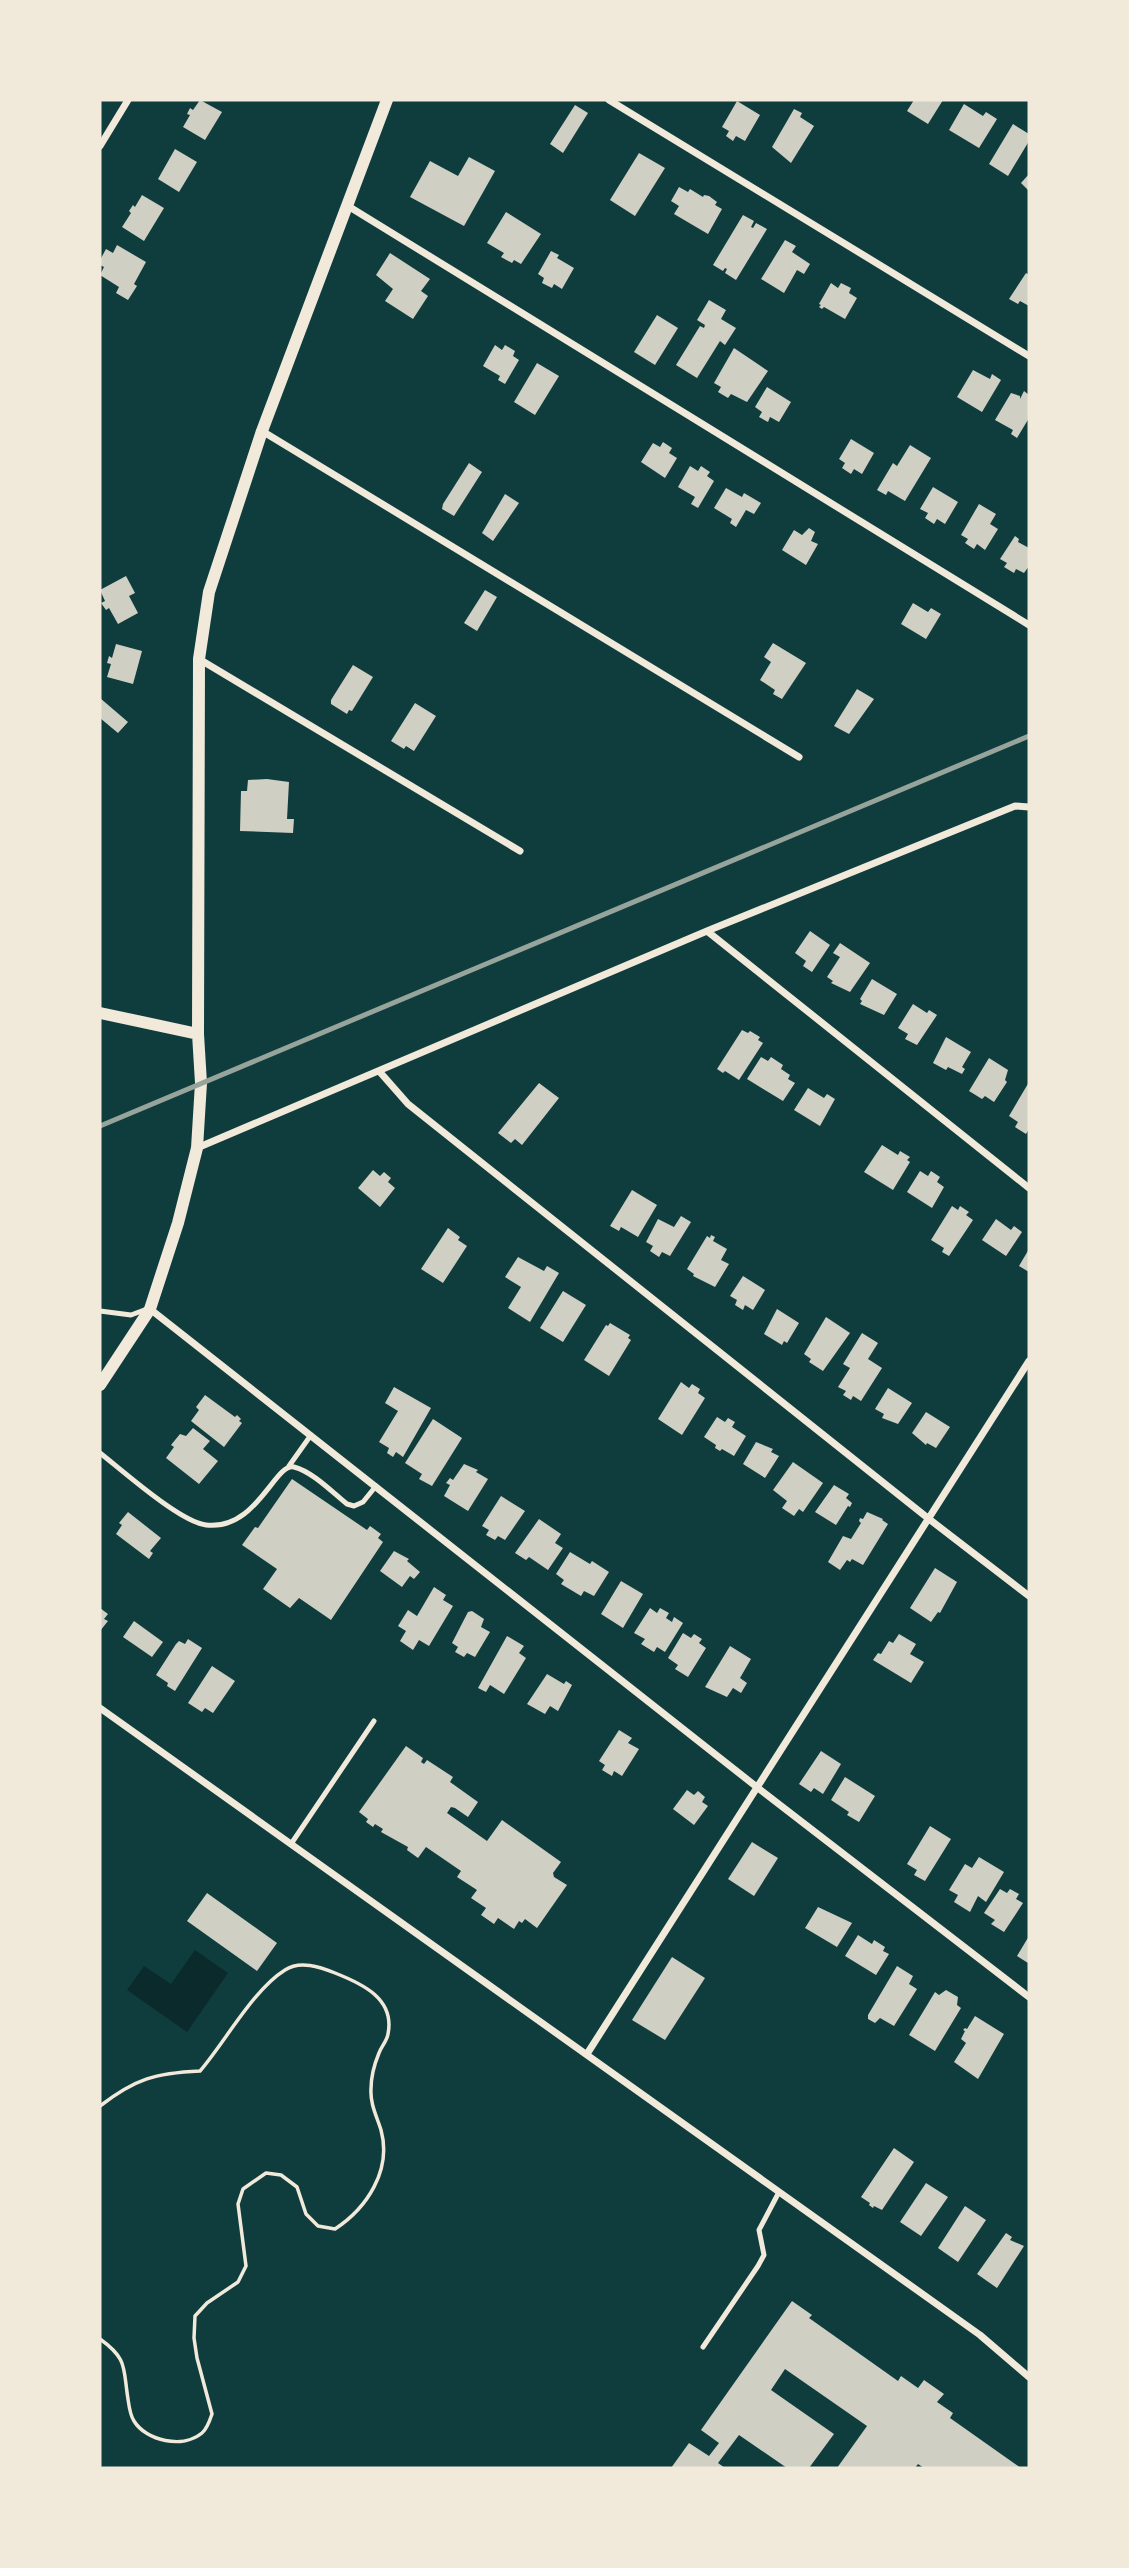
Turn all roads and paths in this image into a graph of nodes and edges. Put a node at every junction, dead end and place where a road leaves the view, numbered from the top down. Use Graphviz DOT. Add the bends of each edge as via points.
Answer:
graph roads {
  1 [pos="128,100"];
  2 [pos="387,100"];
  3 [pos="609,100"];
  4 [pos="100,146"];
  5 [pos="348,206"];
  6 [pos="1029,356"];
  7 [pos="262,431"];
  8 [pos="1029,625"];
  9 [pos="199,659"];
  10 [pos="799,757"];
  11 [pos="1029,807"];
  12 [pos="520,851"];
  13 [pos="707,931"];
  14 [pos="100,1013"];
  15 [pos="198,1034"];
  16 [pos="379,1071"];
  17 [pos="197,1148"];
  18 [pos="1029,1188"];
  19 [pos="150,1308"];
  20 [pos="100,1311"];
  21 [pos="1029,1361"];
  22 [pos="100,1385"];
  23 [pos="311,1435"];
  24 [pos="100,1453"];
  25 [pos="289,1466"];
  26 [pos="376,1486"];
  27 [pos="929,1520"];
  28 [pos="1029,1596"];
  29 [pos="100,1708"];
  30 [pos="374,1721"];
  31 [pos="758,1788"];
  32 [pos="291,1844"];
  33 [pos="1029,1997"];
  34 [pos="587,2054"];
  35 [pos="100,2106"];
  36 [pos="779,2192"];
  37 [pos="100,2339"];
  38 [pos="703,2347"];
  39 [pos="1029,2377"];
  1 -- 4 [label="street"];
  2 -- 5 [label="street"];
  3 -- 6 [label="street"];
  5 -- 7 [label="street"];
  5 -- 8 [label="street"];
  7 -- 9 [label="street" via="209,592"];
  7 -- 10 [label="street"];
  9 -- 12 [label="street"];
  9 -- 15 [label="street"];
  11 -- 13 [label="street" via="1015,806"];
  13 -- 16 [label="street"];
  13 -- 18 [label="street"];
  14 -- 15 [label="street"];
  15 -- 17 [label="street"];
  16 -- 17 [label="street"];
  16 -- 27 [label="street" via="408,1104"];
  17 -- 19 [label="street"];
  19 -- 20 [label="lane" via="131,1315"];
  19 -- 22 [label="street"];
  19 -- 23 [label="street"];
  21 -- 27 [label="street"];
  23 -- 25 [label="lane"];
  23 -- 26 [label="street"];
  24 -- 25 [label="lane" via="171,1507 204,1525 229,1524 242,1518"];
  25 -- 26 [label="lane" via="354,1506"];
  26 -- 31 [label="street"];
  27 -- 28 [label="street"];
  27 -- 31 [label="street"];
  29 -- 32 [label="street"];
  30 -- 32 [label="lane"];
  31 -- 33 [label="street"];
  31 -- 34 [label="street"];
  32 -- 34 [label="street"];
  34 -- 36 [label="street"];
  35 -- 37 [label="path" via="122,2088 142,2080 200,2071 269,1982 287,1968 323,1968 362,1983 378,1995 389,2016 388,2036 372,2072 371,2093 382,2132 382,2168 363,2204 335,2229 318,2226 306,2214 297,2187 281,2175 266,2173 243,2189 238,2204 246,2266 238,2282 195,2316 197,2358 212,2414 203,2432 185,2441 163,2440 142,2430 132,2419 124,2366 116,2350"];
  36 -- 38 [label="lane" via="759,2230 764,2255"];
  36 -- 39 [label="street" via="980,2335"];
}
